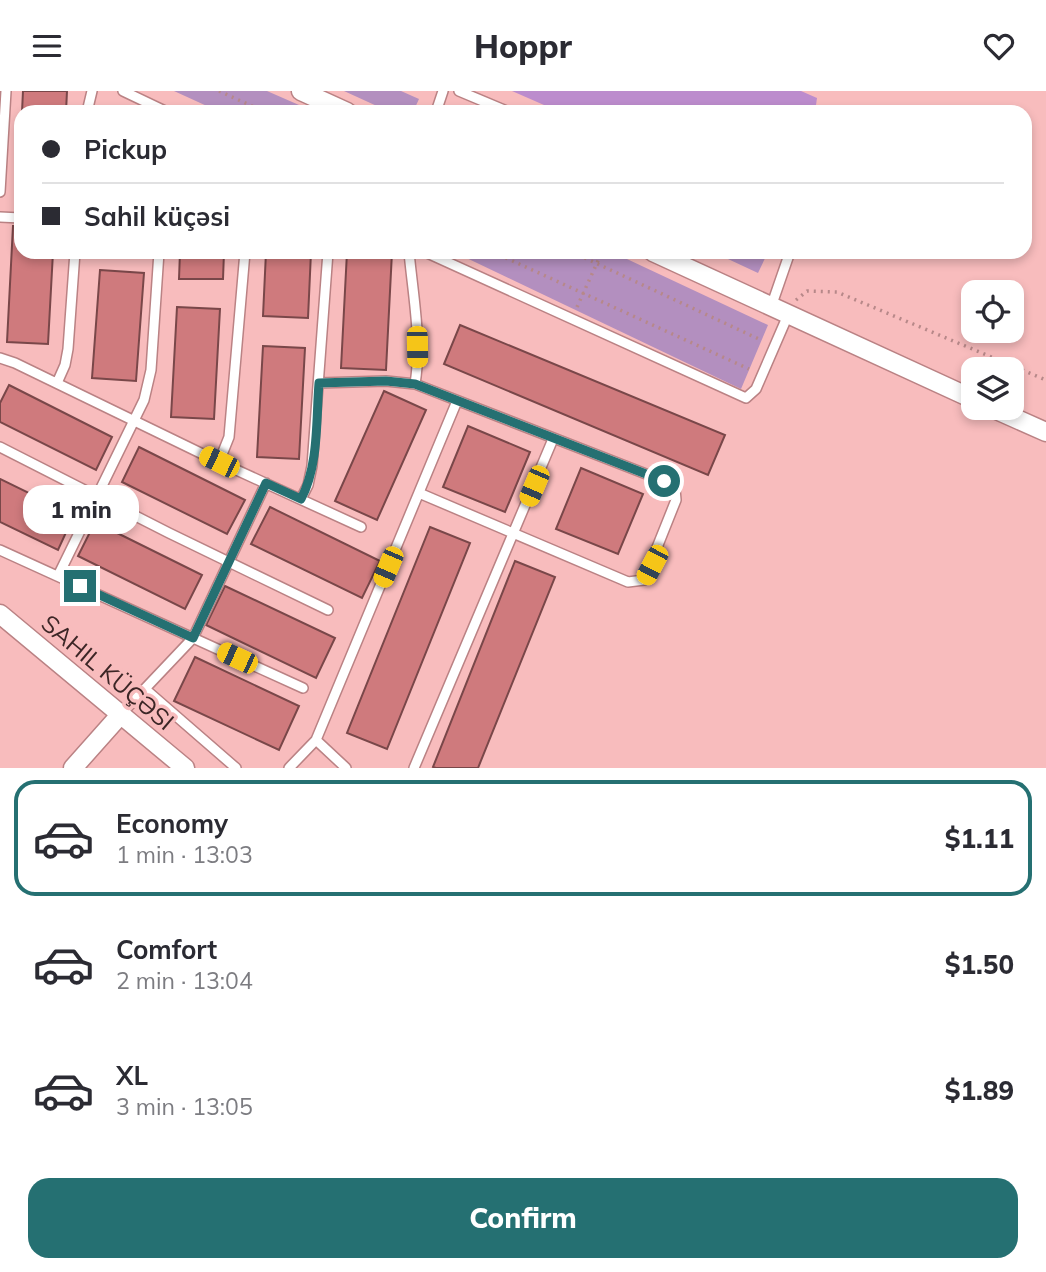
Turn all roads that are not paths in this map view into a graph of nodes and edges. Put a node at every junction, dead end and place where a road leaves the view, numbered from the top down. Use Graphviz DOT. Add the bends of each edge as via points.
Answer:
graph roads {
  1 [pos="6,91"];
  2 [pos="123,91"];
  3 [pos="301,91"];
  4 [pos="460,91"];
  5 [pos="152,105"];
  6 [pos="332,105"];
  7 [pos="493,105"];
  8 [pos="0,193"];
  9 [pos="74,259"];
  10 [pos="159,259"];
  11 [pos="244,259"];
  12 [pos="328,259"];
  13 [pos="410,259"];
  14 [pos="440,259"];
  15 [pos="668,259"];
  16 [pos="787,259"];
  17 [pos="771,307"];
  18 [pos="788,316"];
  19 [pos="0,358"];
  20 [pos="57,383"];
  21 [pos="319,383"];
  22 [pos="415,384"];
  23 [pos="961,394"];
  24 [pos="457,401"];
  25 [pos="1019,420"];
  26 [pos="135,421"];
  27 [pos="1046,432"];
  28 [pos="553,439"];
  29 [pos="0,447"];
  30 [pos="219,462"];
  31 [pos="266,483"];
  32 [pos="419,493"];
  33 [pos="97,497"];
  34 [pos="301,499"];
  35 [pos="361,527"];
  36 [pos="514,532"];
  37 [pos="0,550"];
  38 [pos="229,562"];
  39 [pos="58,576"];
  40 [pos="328,610"];
  41 [pos="0,614"];
  42 [pos="193,638"];
  43 [pos="303,688"];
  44 [pos="145,689"];
  45 [pos="121,714"];
  46 [pos="316,740"];
  47 [pos="73,768"];
  48 [pos="185,768"];
  49 [pos="236,768"];
  50 [pos="289,768"];
  51 [pos="346,768"];
  52 [pos="414,768"];
  1 -- 8 [label="lane"];
  2 -- 5 [label="lane"];
  3 -- 6 [label="street"];
  4 -- 7 [label="lane"];
  9 -- 20 [label="lane" via="68,349"];
  10 -- 26 [label="lane" via="151,370"];
  11 -- 30 [label="lane" via="229,437"];
  12 -- 21 [label="lane"];
  13 -- 22 [label="lane" via="418,368"];
  14 -- 18 [label="lane" via="746,398 757,389"];
  15 -- 17 [label="street"];
  16 -- 17 [label="lane"];
  17 -- 18 [label="street"];
  18 -- 23 [label="street"];
  19 -- 20 [label="lane"];
  20 -- 26 [label="lane"];
  21 -- 22 [label="lane"];
  21 -- 34 [label="lane" via="312,466"];
  22 -- 24 [label="lane"];
  24 -- 28 [label="lane"];
  24 -- 32 [label="lane"];
  25 -- 27 [label="street"];
  26 -- 30 [label="lane"];
  26 -- 33 [label="lane"];
  28 -- 36 [label="lane"];
  28 -- 36 [label="lane" via="675,489 676,500 652,565 644,580 628,582"];
  29 -- 33 [label="lane"];
  30 -- 31 [label="lane"];
  31 -- 34 [label="lane"];
  31 -- 38 [label="lane"];
  32 -- 36 [label="lane"];
  32 -- 46 [label="lane"];
  33 -- 38 [label="lane"];
  33 -- 39 [label="lane"];
  34 -- 35 [label="lane"];
  36 -- 52 [label="lane"];
  37 -- 39 [label="lane, SAHIL KÜÇƏSI"];
  38 -- 40 [label="lane"];
  38 -- 42 [label="lane"];
  39 -- 42 [label="lane, SAHIL KÜÇƏSI"];
  41 -- 45 [label="street, SAHIL KÜÇƏSI"];
  42 -- 43 [label="lane, SAHIL KÜÇƏSI"];
  42 -- 44 [label="lane"];
  44 -- 45 [label="lane"];
  44 -- 49 [label="lane"];
  45 -- 47 [label="street"];
  45 -- 48 [label="street, SAHIL KÜÇƏSI"];
  46 -- 50 [label="lane"];
  46 -- 51 [label="lane"];
}
